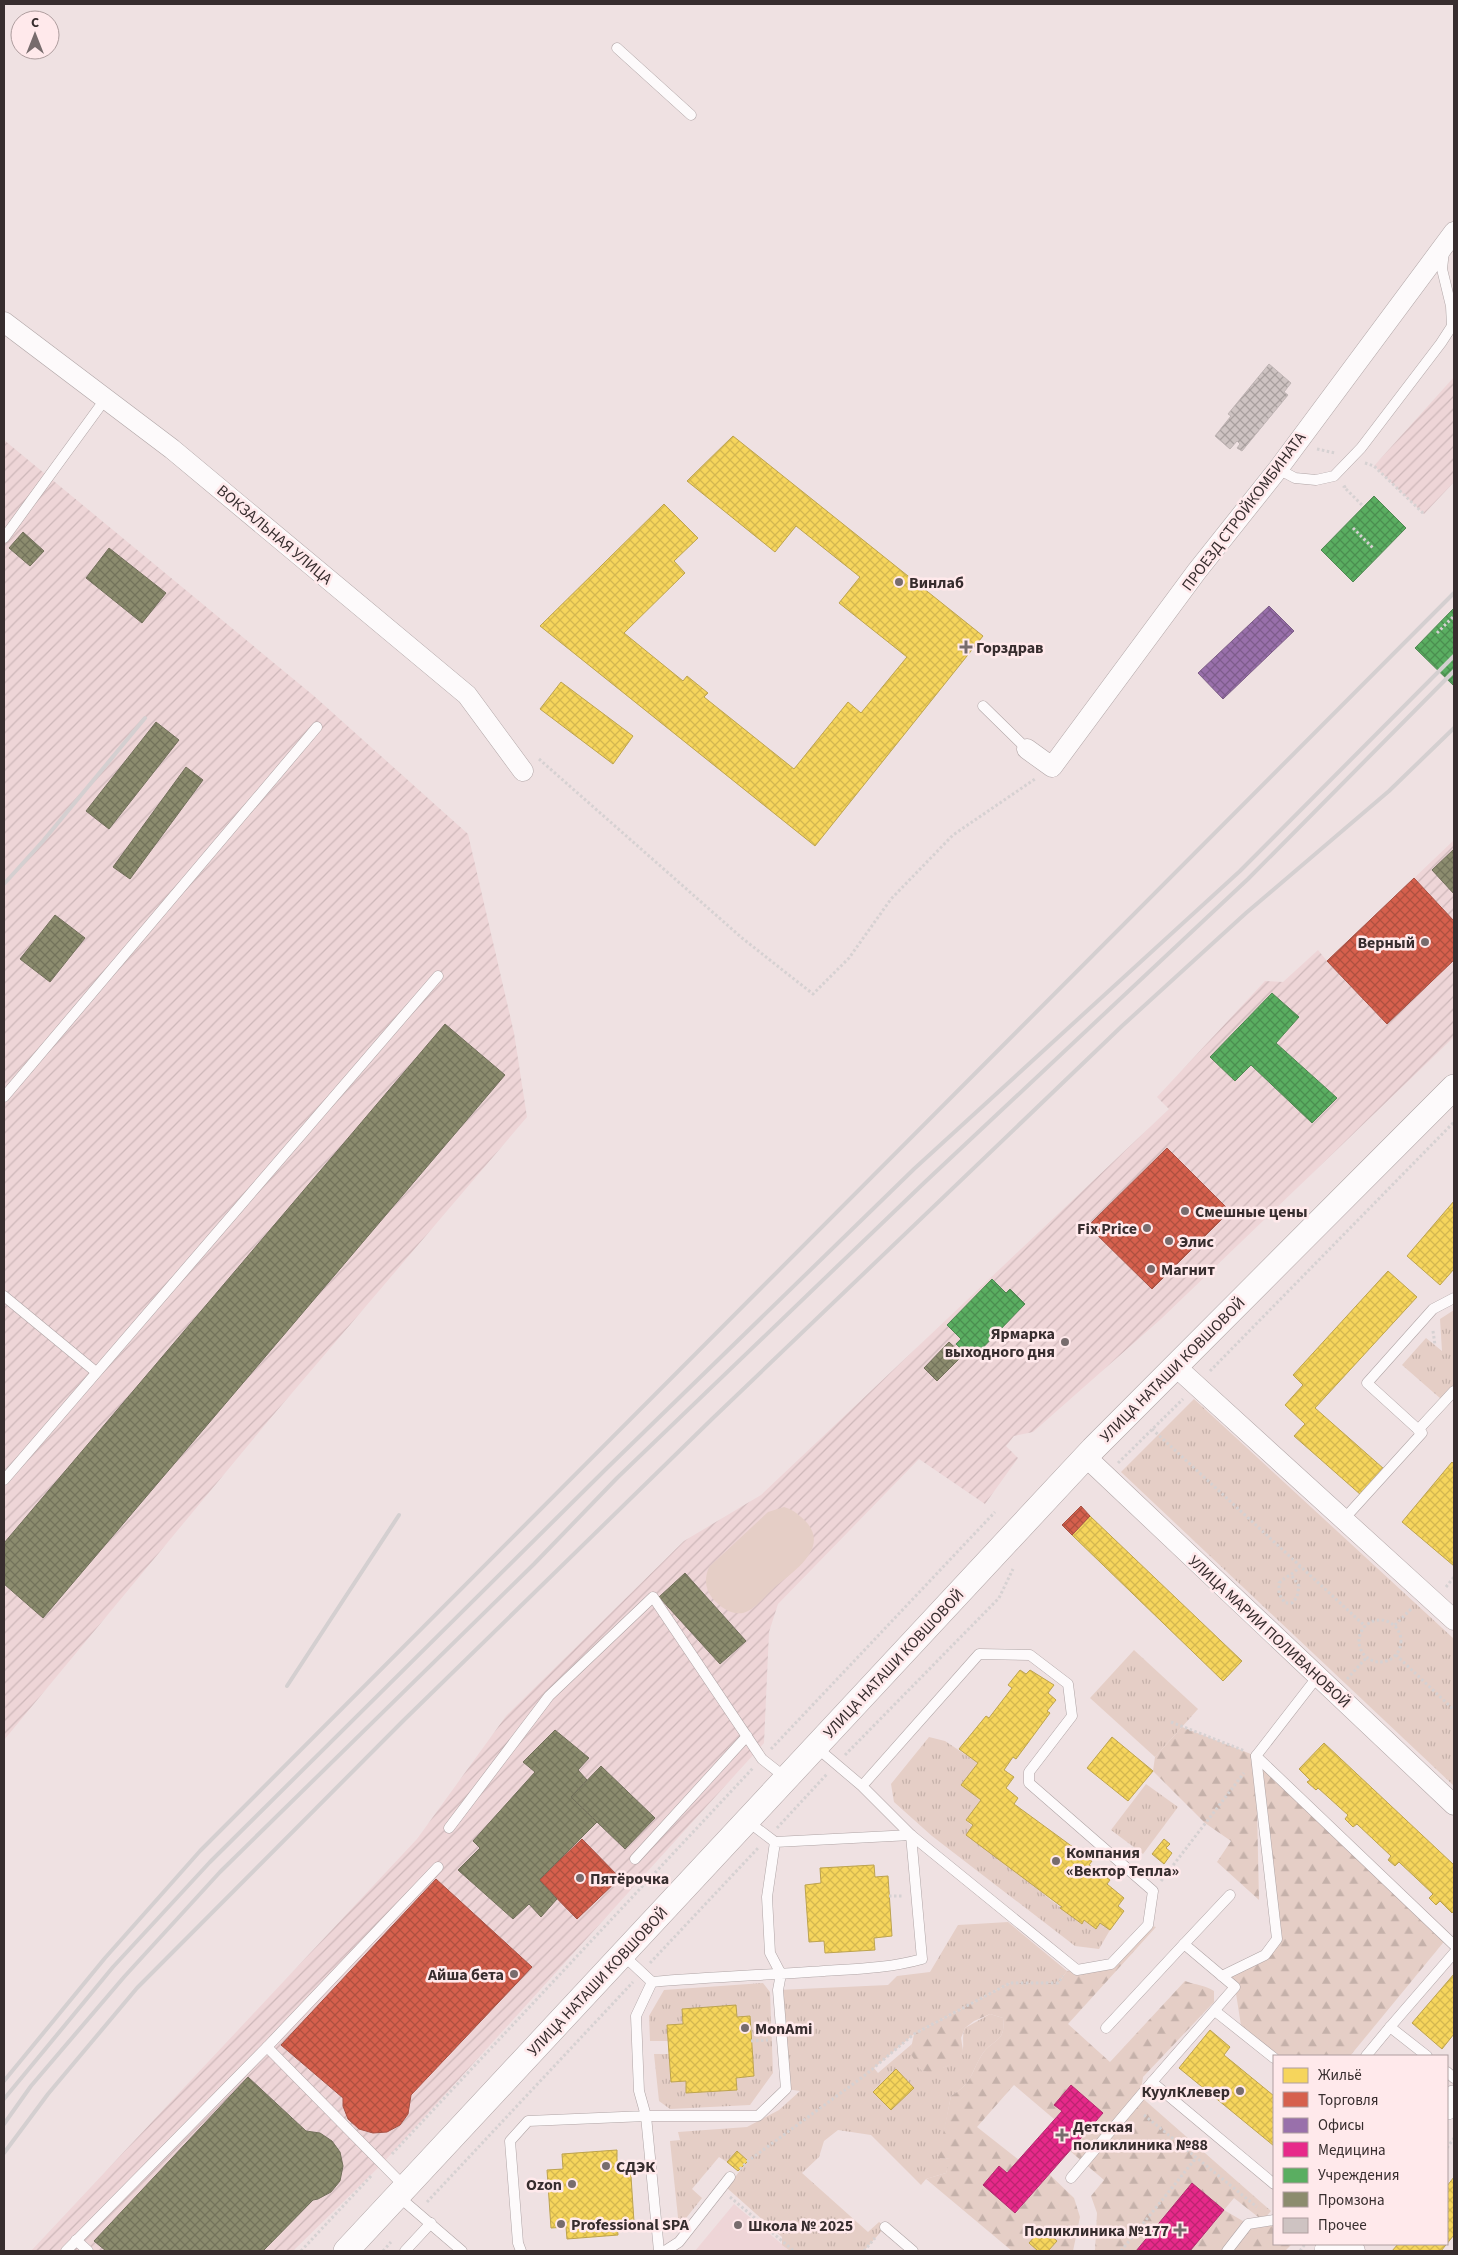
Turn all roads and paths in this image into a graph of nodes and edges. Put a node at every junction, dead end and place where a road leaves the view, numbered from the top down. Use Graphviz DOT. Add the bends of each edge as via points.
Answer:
graph roads {
  1 [pos="617,48"];
  2 [pos="691,115"];
  3 [pos="1450,237"];
  4 [pos="4,322"];
  5 [pos="106,398"];
  6 [pos="1367,464"];
  7 [pos="1278,469"];
  8 [pos="1361,470"];
  9 [pos="1350,481"];
  10 [pos="1398,488"];
  11 [pos="1363,506"];
  12 [pos="1424,514"];
  13 [pos="1353,528"];
  14 [pos="4,538"];
  15 [pos="1373,548"];
  16 [pos="1454,616"];
  17 [pos="1437,633"];
  18 [pos="983,706"];
  19 [pos="317,726"];
  20 [pos="1027,749"];
  21 [pos="534,754"];
  22 [pos="1052,767"];
  23 [pos="523,771"];
  24 [pos="438,976"];
  25 [pos="1454,1087"];
  26 [pos="4,1097"];
  27 [pos="1454,1121"];
  28 [pos="4,1296"];
  29 [pos="1454,1298"];
  30 [pos="1174,1365"];
  31 [pos="96,1372"];
  32 [pos="1197,1386"];
  33 [pos="1454,1391"];
  34 [pos="1152,1429"];
  35 [pos="1418,1430"];
  36 [pos="1086,1457"];
  37 [pos="1105,1475"];
  38 [pos="4,1480"];
  39 [pos="995,1512"];
  40 [pos="1344,1519"];
  41 [pos="1015,1566"];
  42 [pos="1300,1566"];
  43 [pos="1292,1576"];
  44 [pos="1454,1577"];
  45 [pos="1446,1587"];
  46 [pos="1453,1614"];
  47 [pos="1365,1626"];
  48 [pos="1396,1655"];
  49 [pos="1367,1657"];
  50 [pos="1318,1676"];
  51 [pos="1343,1684"];
  52 [pos="1454,1710"];
  53 [pos="1171,1722"];
  54 [pos="747,1736"];
  55 [pos="816,1746"];
  56 [pos="1256,1756"];
  57 [pos="762,1759"];
  58 [pos="836,1765"];
  59 [pos="786,1778"];
  60 [pos="862,1786"];
  61 [pos="1454,1805"];
  62 [pos="746,1820"];
  63 [pos="449,1828"];
  64 [pos="911,1835"];
  65 [pos="772,1840"];
  66 [pos="635,1859"];
  67 [pos="438,1867"];
  68 [pos="1153,1891"];
  69 [pos="1230,1895"];
  70 [pos="1184,1944"];
  71 [pos="1454,1945"];
  72 [pos="1454,1952"];
  73 [pos="622,1954"];
  74 [pos="1073,1966"];
  75 [pos="642,1972"];
  76 [pos="781,1974"];
  77 [pos="1222,1976"];
  78 [pos="652,1982"];
  79 [pos="1216,2011"];
  80 [pos="1390,2027"];
  81 [pos="1106,2028"];
  82 [pos="267,2047"];
  83 [pos="1367,2055"];
  84 [pos="1426,2055"];
  85 [pos="1273,2057"];
  86 [pos="1152,2082"];
  87 [pos="1132,2105"];
  88 [pos="646,2116"];
  89 [pos="1196,2158"];
  90 [pos="382,2164"];
  91 [pos="730,2177"];
  92 [pos="1070,2178"];
  93 [pos="1273,2183"];
  94 [pos="720,2189"];
  95 [pos="401,2191"];
  96 [pos="418,2212"];
  97 [pos="1273,2219"];
  98 [pos="1273,2220"];
  99 [pos="431,2223"];
  100 [pos="885,2227"];
  101 [pos="397,2236"];
  102 [pos="76,2240"];
  103 [pos="66,2251"];
  104 [pos="88,2251"];
  105 [pos="301,2251"];
  106 [pos="346,2251"];
  107 [pos="383,2251"];
  108 [pos="405,2251"];
  109 [pos="462,2251"];
  110 [pos="521,2251"];
  111 [pos="659,2251"];
  112 [pos="665,2251"];
  113 [pos="794,2251"];
  114 [pos="913,2251"];
  115 [pos="1121,2251"];
  116 [pos="1227,2251"];
  1 -- 2 [label="lane"];
  3 -- 7 [label="street, ПРОЕЗД СТРОЙКОМБИНАТА"];
  3 -- 7 [label="lane" via="1442,269 1452,326 1441,343 1361,448 1334,476 1316,480 1295,478"];
  4 -- 5 [label="street, ВОКЗАЛЬНАЯ УЛИЦА"];
  5 -- 14 [label="lane"];
  5 -- 23 [label="street, ВОКЗАЛЬНАЯ УЛИЦА" via="172,448 467,695"];
  6 -- 8 [label="path"];
  7 -- 22 [label="street, ПРОЕЗД СТРОЙКОМБИНАТА" via="1197,571"];
  9 -- 11 [label="path" via="1344,487"];
  10 -- 12 [label="path"];
  13 -- 15 [label="path"];
  16 -- 17 [label="path"];
  18 -- 20 [label="lane"];
  19 -- 26 [label="lane"];
  20 -- 22 [label="street"];
  21 -- 22 [label="path" via="742,938 814,994 849,958 890,899 953,835"];
  24 -- 31 [label="lane"];
  25 -- 30 [label="street, УЛИЦА НАТАШИ КОВШОВОЙ"];
  27 -- 32 [label="path"];
  28 -- 31 [label="lane"];
  29 -- 35 [label="lane" via="1433,1309 1367,1383"];
  30 -- 32 [label="street"];
  30 -- 36 [label="street, УЛИЦА НАТАШИ КОВШОВОЙ"];
  31 -- 38 [label="lane"];
  32 -- 34 [label="path"];
  32 -- 40 [label="street"];
  33 -- 35 [label="lane"];
  34 -- 37 [label="path"];
  34 -- 42 [label="path"];
  35 -- 40 [label="lane" via="1422,1434"];
  36 -- 37 [label="street, УЛИЦА МАРИИ ПОЛИВАНОВОЙ"];
  36 -- 55 [label="street, УЛИЦА НАТАШИ КОВШОВОЙ"];
  37 -- 50 [label="street, УЛИЦА МАРИИ ПОЛИВАНОВОЙ"];
  39 -- 57 [label="path"];
  40 -- 46 [label="street"];
  41 -- 58 [label="path" via="999,1598"];
  42 -- 43 [label="path"];
  42 -- 47 [label="path"];
  43 -- 43 [label="path" via="1284,1577 1278,1583 1278,1594 1285,1603 1292,1603 1297,1597 1299,1586"];
  44 -- 45 [label="path"];
  47 -- 48 [label="path" via="1374,1620 1385,1620 1395,1625 1401,1644"];
  47 -- 49 [label="path" via="1360,1636 1360,1647"];
  48 -- 49 [label="path" via="1377,1662"];
  48 -- 52 [label="path"];
  49 -- 51 [label="path"];
  50 -- 56 [label="lane"];
  50 -- 61 [label="street, УЛИЦА МАРИИ ПОЛИВАНОВОЙ"];
  53 -- 56 [label="path"];
  54 -- 57 [label="lane"];
  54 -- 63 [label="lane" via="653,1597 549,1696"];
  54 -- 66 [label="lane"];
  55 -- 58 [label="lane"];
  55 -- 59 [label="street, УЛИЦА НАТАШИ КОВШОВОЙ"];
  56 -- 68 [label="path"];
  56 -- 71 [label="lane"];
  56 -- 77 [label="lane" via="1277,1939 1265,1956"];
  57 -- 59 [label="lane"];
  57 -- 90 [label="path"];
  58 -- 60 [label="lane"];
  58 -- 65 [label="path"];
  59 -- 62 [label="street, УЛИЦА НАТАШИ КОВШОВОЙ"];
  60 -- 64 [label="lane"];
  60 -- 68 [label="lane" via="978,1654 1030,1655 1068,1684 1072,1716 1029,1772 1028,1784"];
  62 -- 65 [label="lane"];
  62 -- 73 [label="street, УЛИЦА НАТАШИ КОВШОВОЙ"];
  64 -- 65 [label="lane"];
  64 -- 74 [label="lane"];
  64 -- 76 [label="lane" via="922,1959 898,1966"];
  65 -- 75 [label="path"];
  65 -- 76 [label="lane" via="767,1897 770,1954"];
  67 -- 82 [label="lane"];
  68 -- 74 [label="lane" via="1148,1925 1111,1964 1077,1970"];
  69 -- 70 [label="lane"];
  70 -- 77 [label="lane"];
  70 -- 81 [label="lane"];
  72 -- 80 [label="lane"];
  73 -- 75 [label="lane"];
  73 -- 95 [label="street, УЛИЦА НАТАШИ КОВШОВОЙ"];
  74 -- 91 [label="path" via="1058,1983 1010,1983 914,2034"];
  75 -- 78 [label="lane"];
  75 -- 96 [label="path"];
  76 -- 78 [label="lane"];
  76 -- 88 [label="lane" via="778,1990 786,2089 758,2116"];
  77 -- 79 [label="lane" via="1235,1987"];
  78 -- 88 [label="lane" via="636,2016 639,2091"];
  79 -- 85 [label="lane"];
  79 -- 86 [label="lane"];
  80 -- 83 [label="lane"];
  80 -- 84 [label="lane"];
  82 -- 90 [label="lane"];
  82 -- 102 [label="lane"];
  86 -- 87 [label="lane"];
  86 -- 93 [label="lane"];
  87 -- 89 [label="path"];
  87 -- 92 [label="lane"];
  88 -- 110 [label="lane" via="528,2121 510,2141"];
  88 -- 111 [label="lane"];
  89 -- 97 [label="path"];
  89 -- 115 [label="path"];
  90 -- 95 [label="lane"];
  90 -- 105 [label="path"];
  91 -- 94 [label="lane"];
  94 -- 112 [label="lane" via="679,2242"];
  94 -- 113 [label="path"];
  95 -- 96 [label="lane"];
  95 -- 106 [label="street, УЛИЦА НАТАШИ КОВШОВОЙ"];
  96 -- 99 [label="lane"];
  98 -- 116 [label="lane" via="1248,2224"];
  99 -- 108 [label="lane"];
  99 -- 109 [label="lane"];
  100 -- 114 [label="lane"];
  101 -- 107 [label="path"];
  102 -- 103 [label="lane"];
  102 -- 104 [label="lane"];
}
